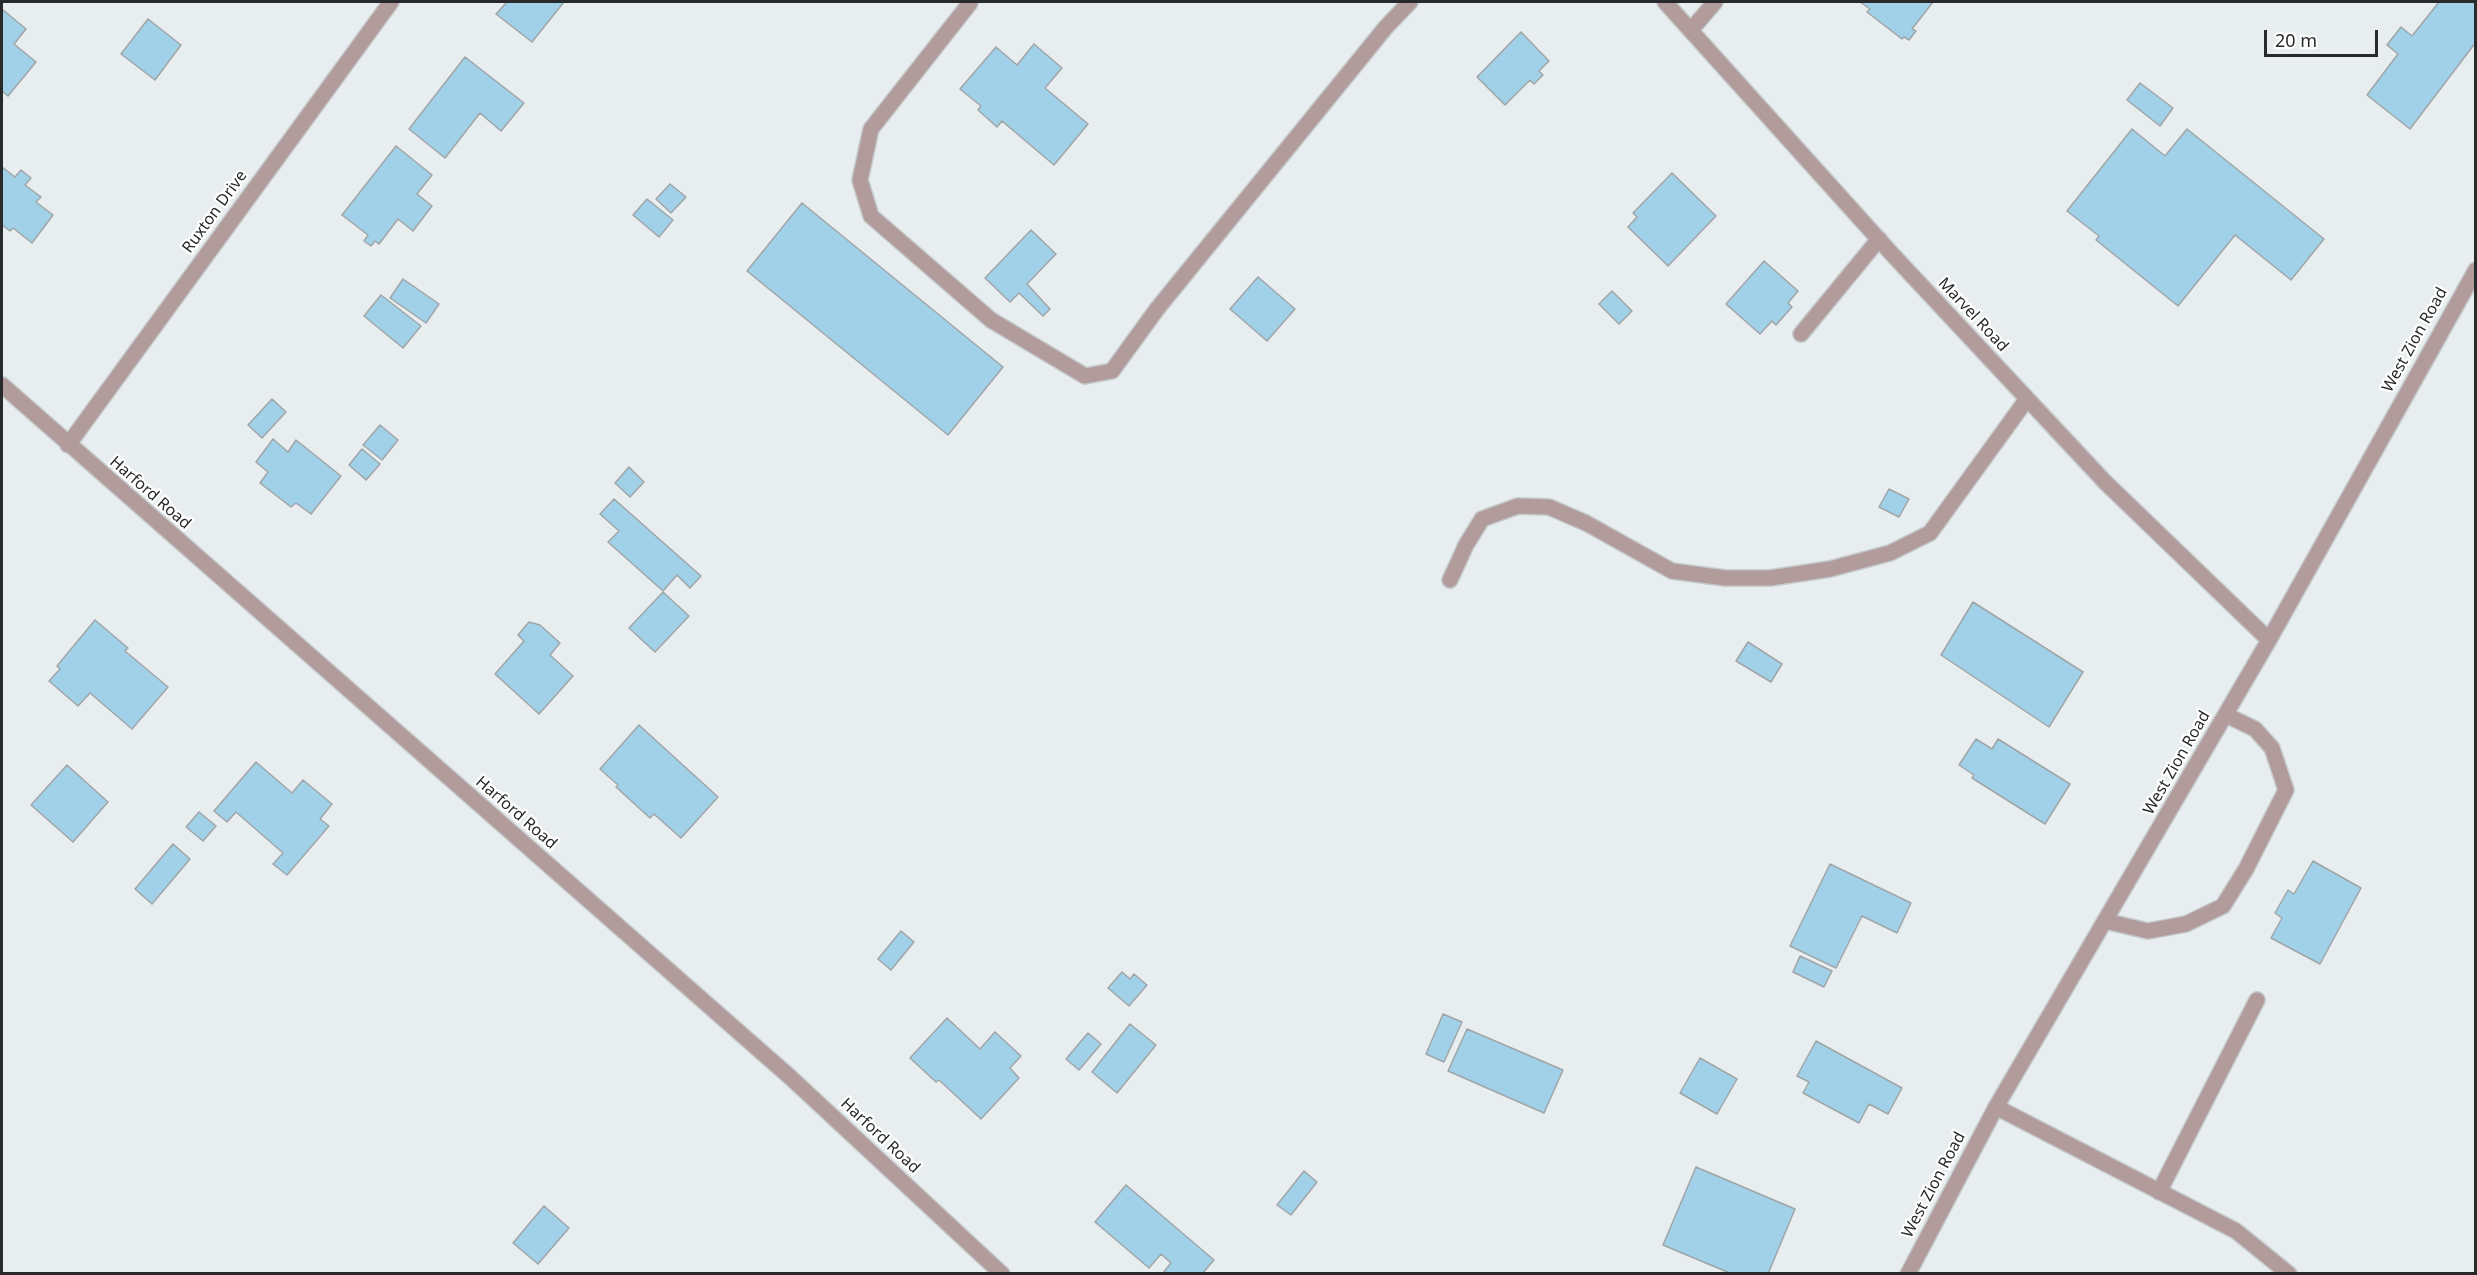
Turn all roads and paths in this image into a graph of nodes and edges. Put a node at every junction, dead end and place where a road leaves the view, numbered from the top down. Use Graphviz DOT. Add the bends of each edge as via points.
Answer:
graph roads {
  1 [pos="391,2"];
  2 [pos="1410,2"];
  3 [pos="1665,2"];
  4 [pos="1714,2"];
  5 [pos="970,3"];
  6 [pos="1691,30"];
  7 [pos="1879,239"];
  8 [pos="2475,270"];
  9 [pos="1801,334"];
  10 [pos="2,385"];
  11 [pos="2027,399"];
  12 [pos="68,445"];
  13 [pos="1449,580"];
  14 [pos="2269,640"];
  15 [pos="2226,715"];
  16 [pos="2105,921"];
  17 [pos="2257,1000"];
  18 [pos="1996,1107"];
  19 [pos="2159,1192"];
  20 [pos="1002,1274"];
  21 [pos="1908,1274"];
  22 [pos="2289,1274"];
  1 -- 12 [label="street, Ruxton Drive"];
  2 -- 5 [label="street" via="1164,300 1112,371 1085,376 991,320 871,216 860,180 871,129"];
  3 -- 6 [label="street, Marvel Road"];
  4 -- 6 [label="street"];
  6 -- 7 [label="street, Marvel Road"];
  7 -- 9 [label="street"];
  7 -- 11 [label="street, Marvel Road"];
  8 -- 14 [label="street, West Zion Road"];
  10 -- 12 [label="street, Harford Road"];
  11 -- 13 [label="street" via="1930,533 1890,553 1830,569 1770,578 1725,578 1672,571 1549,507 1518,506 1482,519"];
  11 -- 14 [label="street, Marvel Road" via="2105,482"];
  12 -- 20 [label="street, Harford Road" via="790,1077"];
  14 -- 15 [label="street, West Zion Road"];
  15 -- 16 [label="street, West Zion Road"];
  15 -- 16 [label="street" via="2255,729 2272,748 2286,790 2246,869 2223,906 2186,924 2148,931"];
  16 -- 18 [label="street, West Zion Road"];
  17 -- 19 [label="street"];
  18 -- 19 [label="street"];
  18 -- 21 [label="street, West Zion Road"];
  19 -- 22 [label="street" via="2236,1231"];
}
